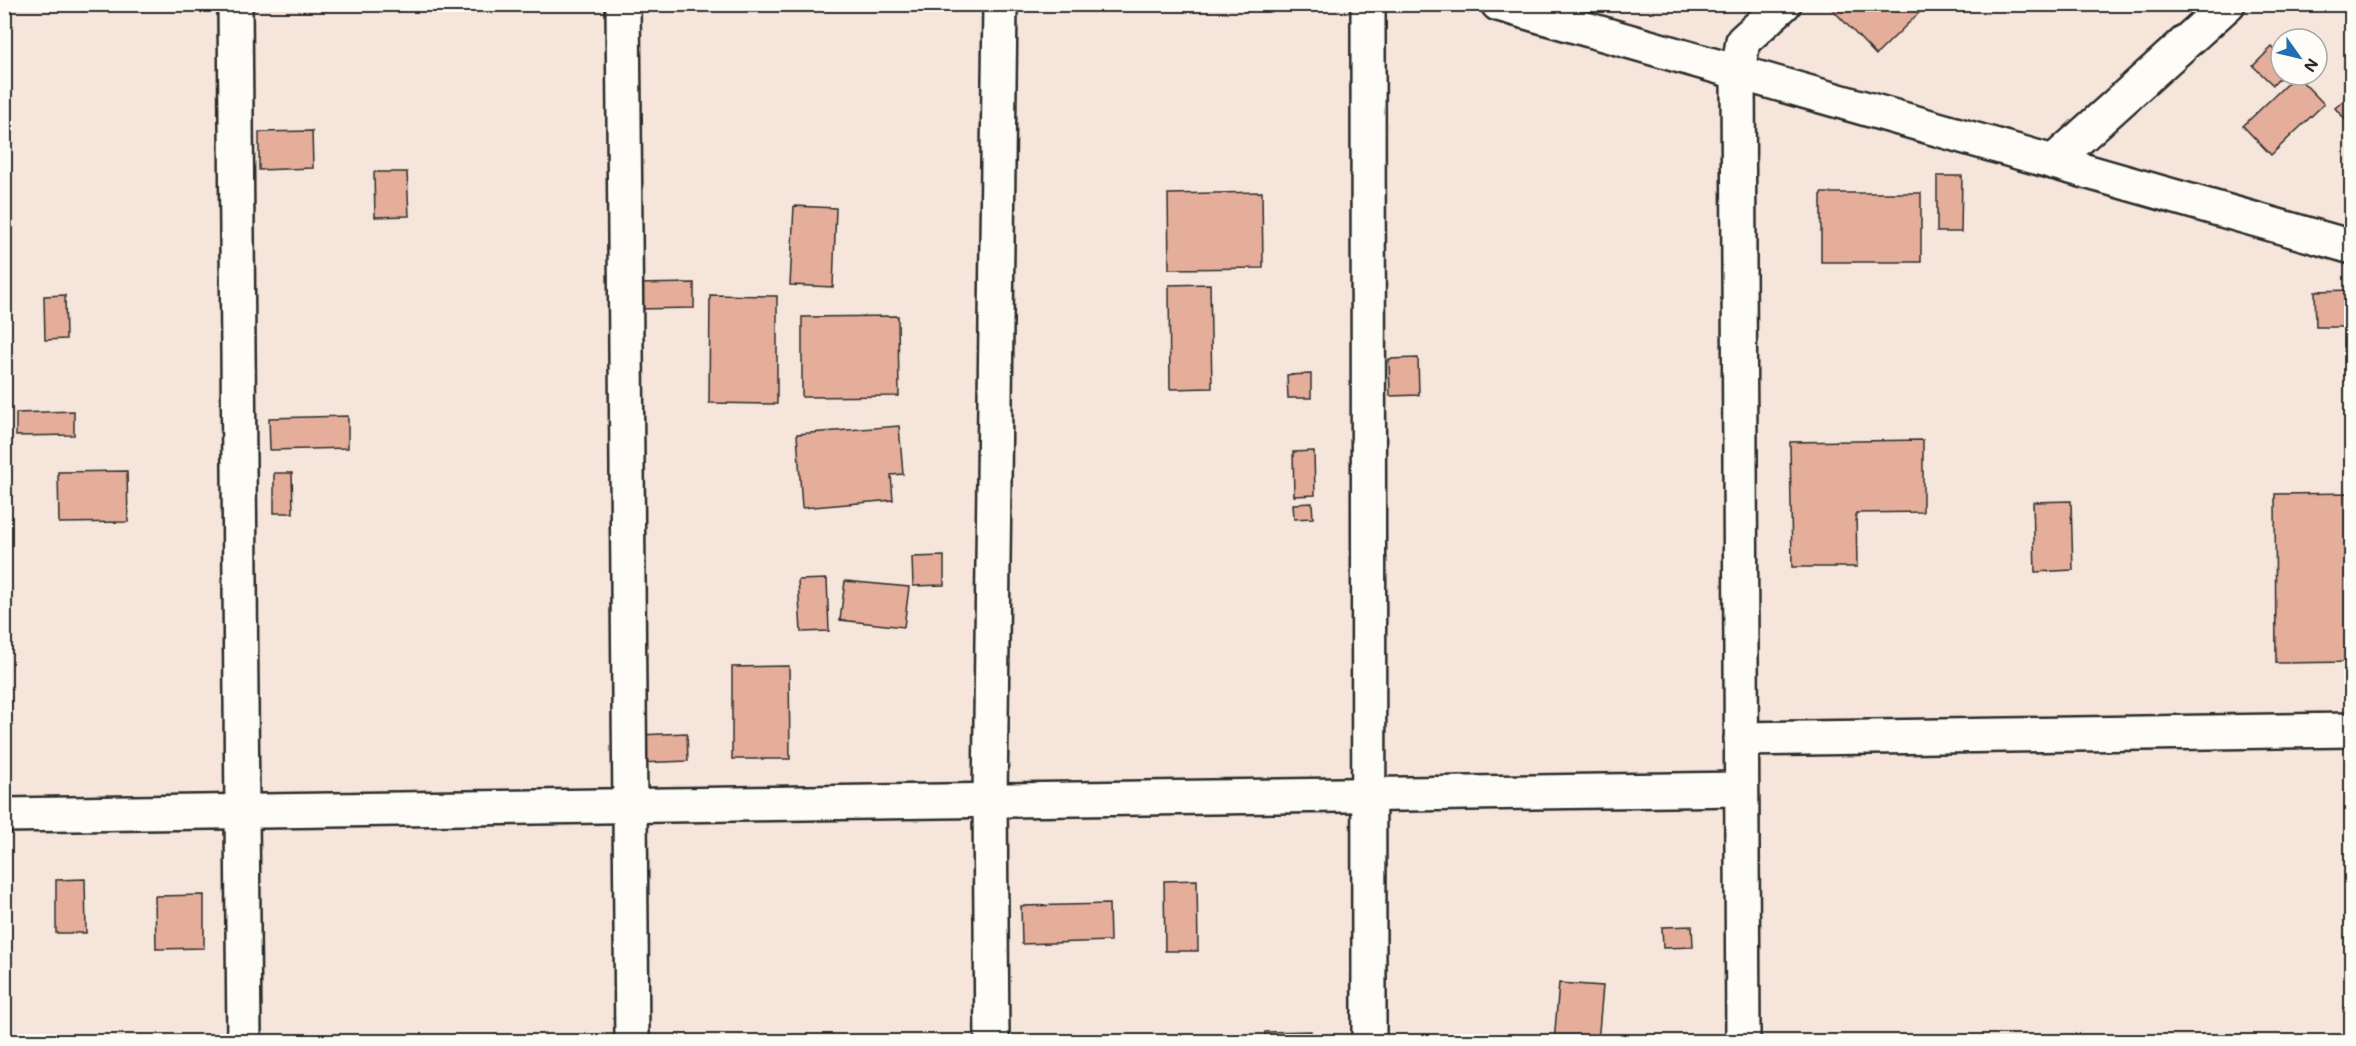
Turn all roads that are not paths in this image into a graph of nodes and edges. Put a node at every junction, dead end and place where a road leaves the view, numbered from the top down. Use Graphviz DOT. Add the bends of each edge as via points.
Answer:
graph roads {
  1 [pos="235,4"];
  2 [pos="623,4"];
  3 [pos="1000,4"];
  4 [pos="1368,4"];
  5 [pos="1498,4"];
  6 [pos="1784,4"];
  7 [pos="2228,4"];
  8 [pos="1738,72"];
  9 [pos="2053,162"];
  10 [pos="2352,247"];
  11 [pos="2352,730"];
  12 [pos="1741,739"];
  13 [pos="1741,789"];
  14 [pos="1366,794"];
  15 [pos="990,800"];
  16 [pos="630,805"];
  17 [pos="242,811"];
  18 [pos="4,815"];
  19 [pos="244,1041"];
  20 [pos="632,1041"];
  21 [pos="992,1041"];
  22 [pos="1369,1041"];
  23 [pos="1743,1041"];
  1 -- 17 [label="street"];
  2 -- 16 [label="street"];
  3 -- 15 [label="street"];
  4 -- 14 [label="street"];
  5 -- 8 [label="street"];
  6 -- 8 [label="street" via="1743,41"];
  7 -- 9 [label="street"];
  8 -- 9 [label="street"];
  8 -- 12 [label="street"];
  9 -- 10 [label="street"];
  11 -- 12 [label="street"];
  12 -- 13 [label="street"];
  13 -- 14 [label="street"];
  13 -- 23 [label="street"];
  14 -- 15 [label="street"];
  14 -- 22 [label="street"];
  15 -- 16 [label="street"];
  15 -- 21 [label="street"];
  16 -- 17 [label="street"];
  16 -- 20 [label="street"];
  17 -- 18 [label="street"];
  17 -- 19 [label="street"];
}
